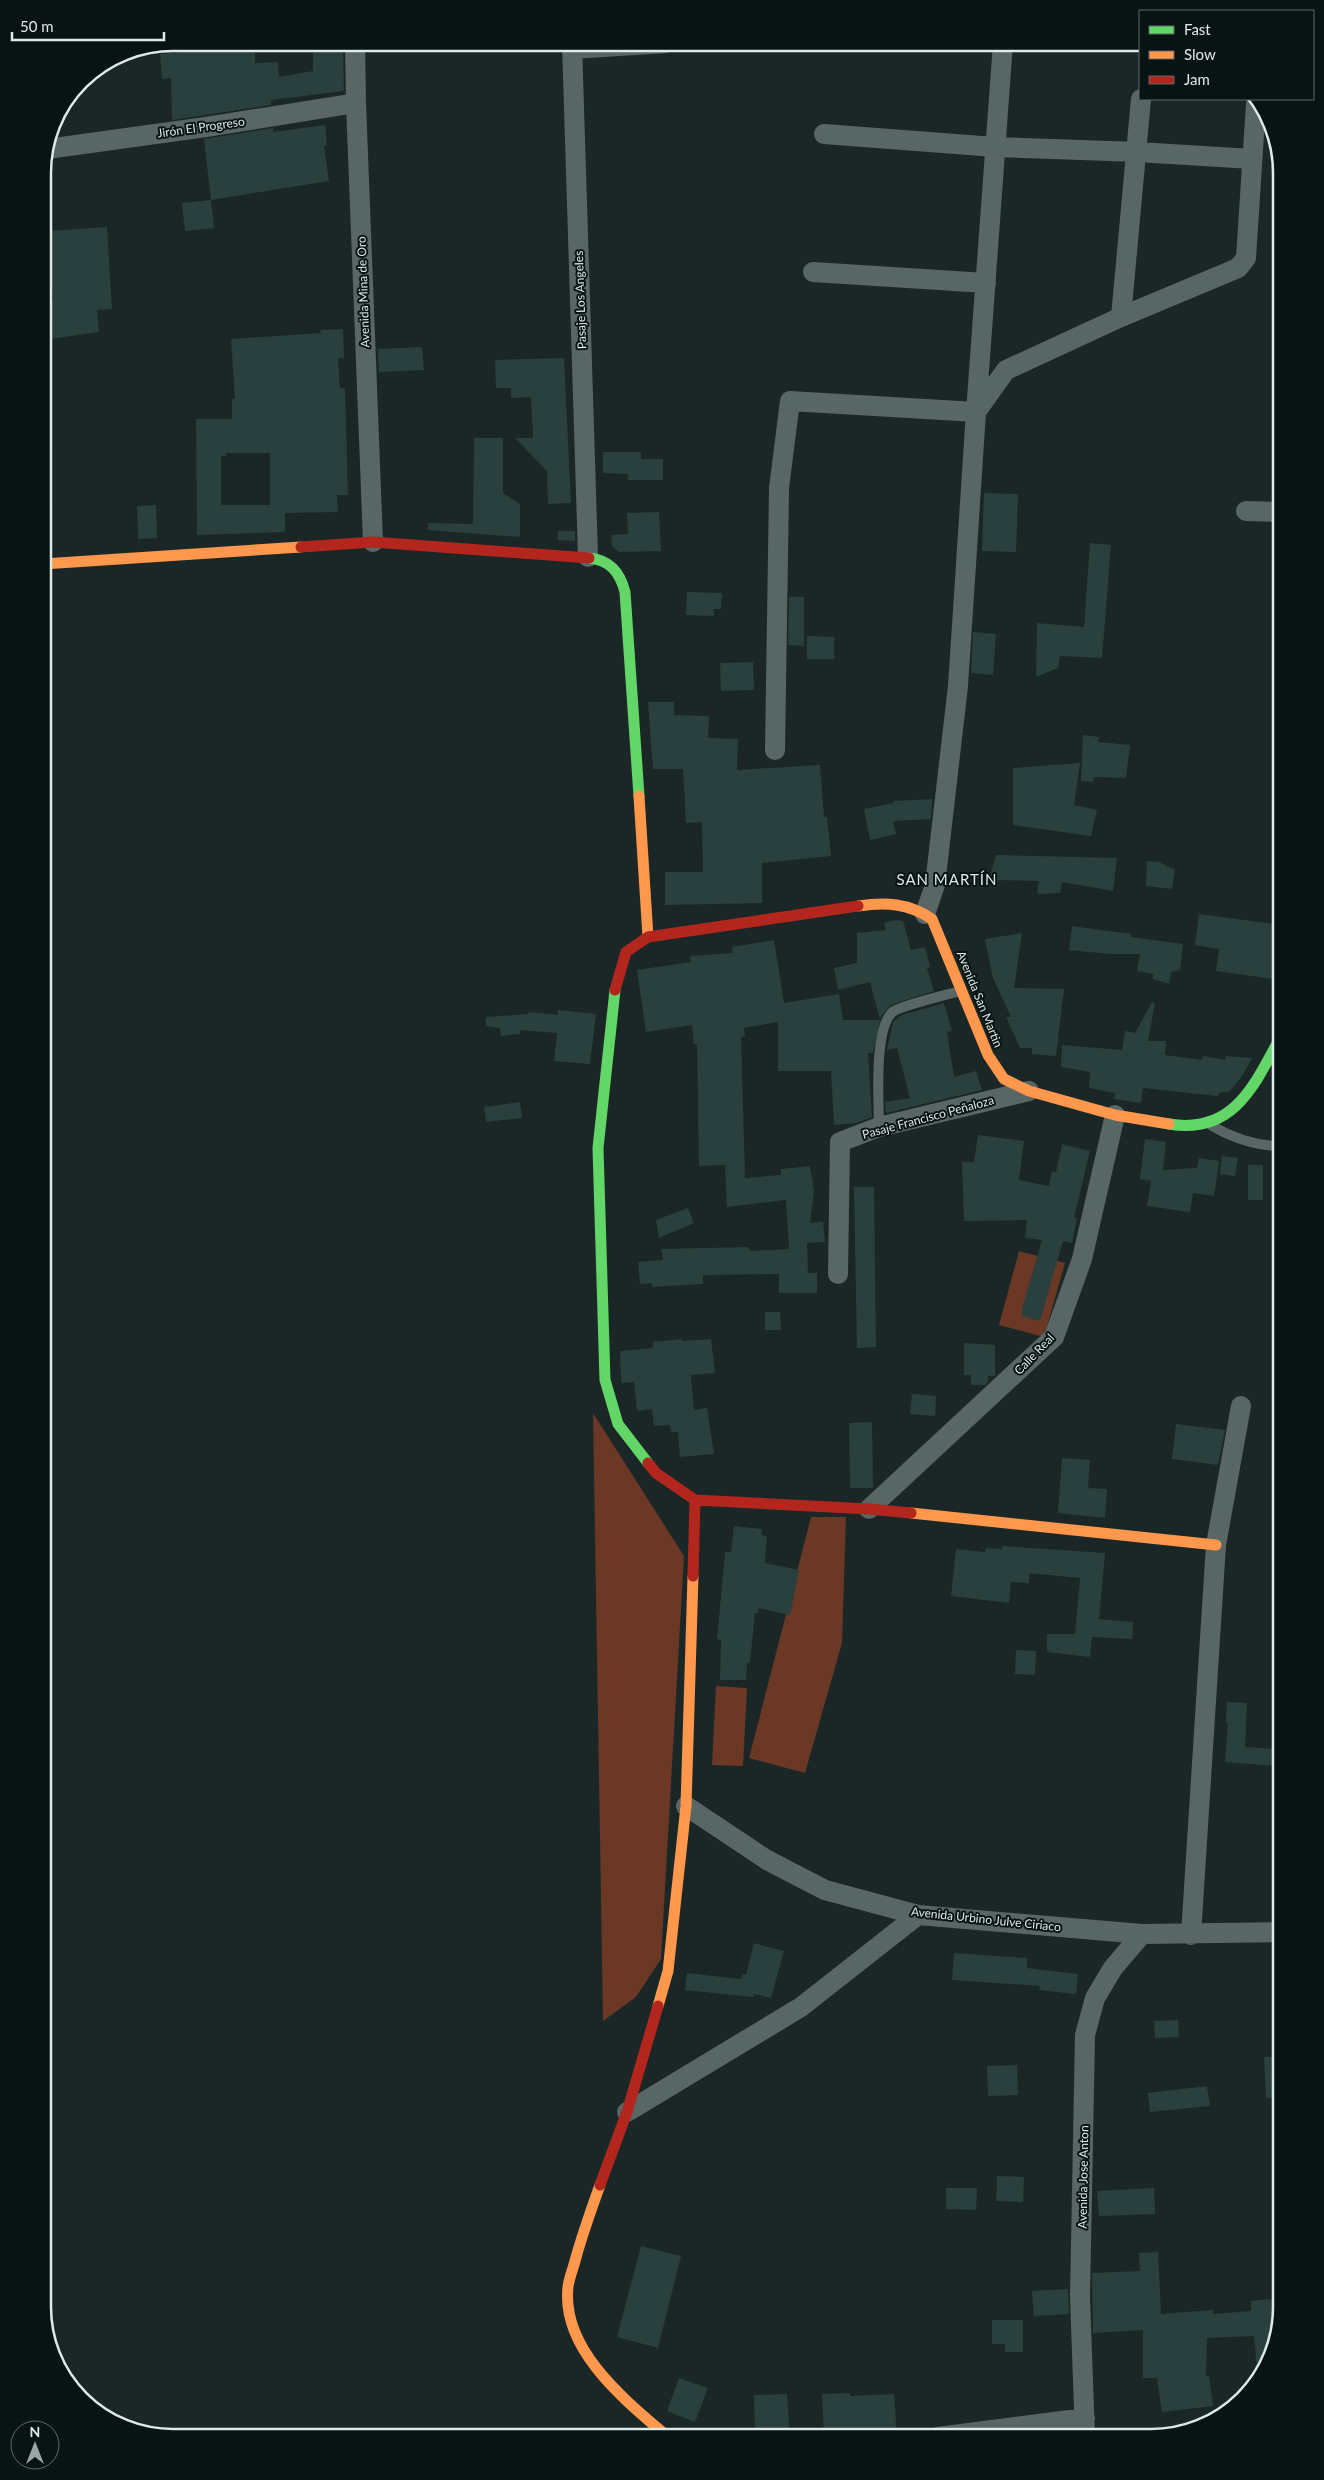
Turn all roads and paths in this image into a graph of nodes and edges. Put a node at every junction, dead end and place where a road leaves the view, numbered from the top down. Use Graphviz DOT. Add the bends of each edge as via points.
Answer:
graph roads {
  1 [pos="355,52"];
  2 [pos="572,52"];
  3 [pos="1001,52"];
  4 [pos="1141,100"];
  5 [pos="356,104"];
  6 [pos="1255,111"];
  7 [pos="824,134"];
  8 [pos="54,148"];
  9 [pos="995,148"];
  10 [pos="1138,152"];
  11 [pos="1252,159"];
  12 [pos="813,272"];
  13 [pos="986,283"];
  14 [pos="1122,317"];
  15 [pos="976,412"];
  16 [pos="1246,511"];
  17 [pos="1273,512"];
  18 [pos="373,542"];
  19 [pos="588,557"];
  20 [pos="52,563"];
  21 [pos="775,750"];
  22 [pos="925,914"];
  23 [pos="648,937"];
  24 [pos="962,991"];
  25 [pos="1273,1051"];
  26 [pos="1029,1090"];
  27 [pos="1114,1115"];
  28 [pos="1209,1124"];
  29 [pos="879,1127"];
  30 [pos="1273,1146"];
  31 [pos="838,1274"];
  32 [pos="1241,1406"];
  33 [pos="695,1500"];
  34 [pos="869,1509"];
  35 [pos="1216,1545"];
  36 [pos="686,1806"];
  37 [pos="918,1915"];
  38 [pos="1273,1932"];
  39 [pos="1142,1934"];
  40 [pos="1192,1935"];
  41 [pos="628,2112"];
  42 [pos="658,2428"];
  43 [pos="1085,2428"];
  44 [pos="1071,2429"];
  1 -- 5 [label="street, Avenida Mina de Oro"];
  2 -- 19 [label="street, Pasaje Los Angeles"];
  3 -- 9 [label="street"];
  4 -- 10 [label="street"];
  5 -- 8 [label="street, Jirón El Progreso"];
  5 -- 18 [label="street, Avenida Mina de Oro"];
  6 -- 11 [label="street"];
  7 -- 9 [label="street"];
  9 -- 10 [label="street"];
  9 -- 13 [label="street"];
  10 -- 11 [label="street"];
  10 -- 14 [label="street"];
  11 -- 14 [label="street" via="1246,258 1238,268"];
  12 -- 13 [label="street"];
  13 -- 15 [label="street"];
  14 -- 15 [label="street" via="1006,370"];
  15 -- 21 [label="street" via="790,401 779,488"];
  15 -- 22 [label="street" via="958,686 938,867"];
  16 -- 17 [label="street"];
  18 -- 19 [label="street"];
  18 -- 20 [label="street"];
  19 -- 23 [label="street" via="603,559 624,581"];
  22 -- 23 [label="street" via="915,907 874,904"];
  22 -- 24 [label="street, Avenida San Martin" via="932,920"];
  23 -- 33 [label="street" via="626,952 612,998 601,1105 598,1148 604,1380 618,1424 656,1473"];
  24 -- 26 [label="street, Avenida San Martin" via="988,1055 1004,1079"];
  24 -- 29 [label="lane" via="894,1011 886,1020 880,1041"];
  25 -- 28 [label="street, Avenida San Martin" via="1250,1091 1234,1110"];
  26 -- 27 [label="street, Avenida San Martin"];
  26 -- 29 [label="street, Pasaje Francisco Peñaloza"];
  27 -- 28 [label="street, Avenida San Martin" via="1180,1126"];
  27 -- 34 [label="street, Calle Real" via="1082,1258 1054,1338"];
  28 -- 30 [label="lane" via="1231,1137"];
  29 -- 31 [label="street, Pasaje Francisco Peñaloza" via="840,1142"];
  32 -- 35 [label="street"];
  33 -- 34 [label="street"];
  33 -- 36 [label="street"];
  34 -- 35 [label="street"];
  35 -- 40 [label="street"];
  36 -- 37 [label="street, Avenida Urbino Julve Ciriaco" via="767,1860 825,1890"];
  36 -- 41 [label="street" via="668,1971"];
  37 -- 39 [label="street, Avenida Urbino Julve Ciriaco"];
  37 -- 41 [label="street" via="801,2007"];
  38 -- 40 [label="street, Avenida Urbino Julve Ciriaco"];
  39 -- 40 [label="street, Avenida Urbino Julve Ciriaco"];
  39 -- 43 [label="street, Avenida Jose Anton" via="1112,1968 1095,1998 1085,2035 1080,2298"];
  41 -- 42 [label="street" via="585,2226 568,2286 568,2305 578,2339 605,2380"];
  43 -- 44 [label="street"];
}
